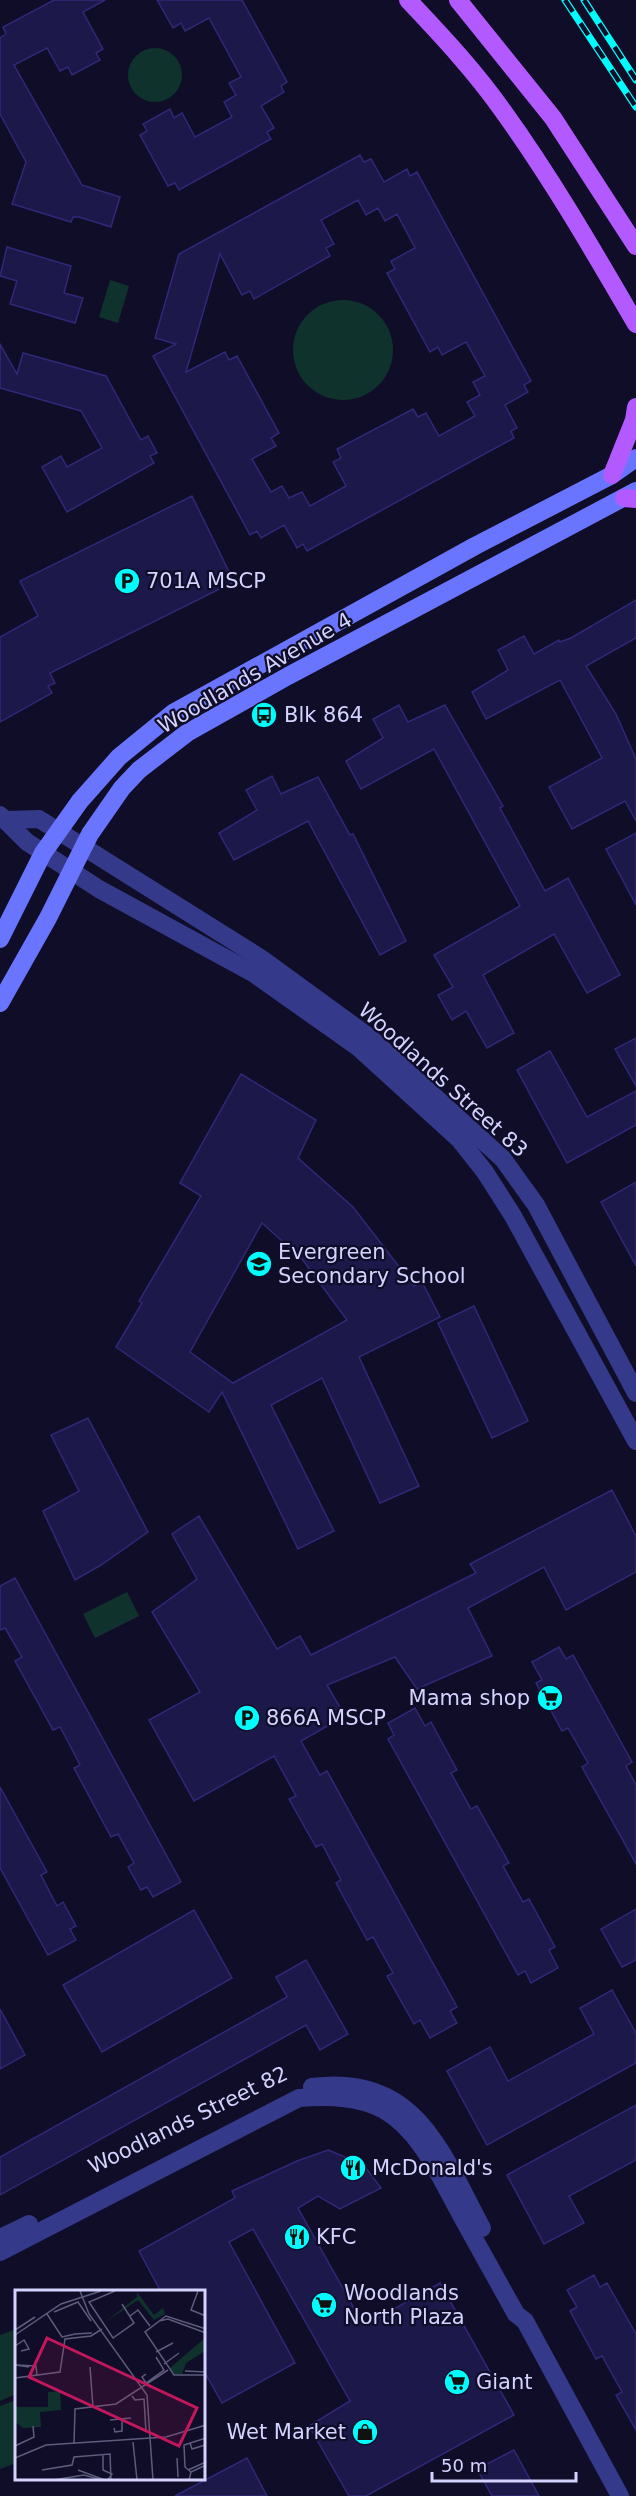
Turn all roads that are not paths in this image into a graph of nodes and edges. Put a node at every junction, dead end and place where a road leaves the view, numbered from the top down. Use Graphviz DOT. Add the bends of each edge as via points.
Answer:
graph roads {
  1 [pos="408,0"];
  2 [pos="458,0"];
  3 [pos="636,246"];
  4 [pos="636,324"];
  5 [pos="636,331"];
  6 [pos="636,407"];
  7 [pos="636,458"];
  8 [pos="612,475"];
  9 [pos="632,496"];
  10 [pos="4,818"];
  11 [pos="58,830"];
  12 [pos="83,847"];
  13 [pos="44,853"];
  14 [pos="72,870"];
  15 [pos="0,939"];
  16 [pos="0,1003"];
  17 [pos="636,1393"];
  18 [pos="636,1442"];
  19 [pos="156,2165"];
  20 [pos="0,2238"];
  21 [pos="0,2252"];
  22 [pos="620,2496"];
  1 -- 4 [label="main road" via="503,111"];
  2 -- 3 [label="main road" via="553,118"];
  4 -- 5 [label="main road"];
  6 -- 8 [label="main road"];
  7 -- 8 [label="main road, Woodlands Avenue 4"];
  8 -- 11 [label="main road, Woodlands Avenue 4" via="173,713 119,757"];
  9 -- 12 [label="main road, Woodlands Avenue 4" via="288,676 188,733 123,788"];
  10 -- 11 [label="street, Woodlands Street 83" via="39,819"];
  10 -- 13 [label="street, Woodlands Street 83"];
  11 -- 12 [label="street, Woodlands Street 83"];
  11 -- 13 [label="main road, Woodlands Avenue 4"];
  12 -- 14 [label="main road, Woodlands Avenue 4"];
  12 -- 17 [label="street, Woodlands Street 83" via="262,959 369,1037 504,1159 536,1205"];
  13 -- 14 [label="street, Woodlands Street 83"];
  13 -- 15 [label="main road, Woodlands Avenue 4"];
  14 -- 16 [label="main road, Woodlands Avenue 4"];
  14 -- 18 [label="street, Woodlands Street 83" via="99,889 253,973 359,1048 459,1139 513,1216"];
  19 -- 20 [label="street, Woodlands Street 82"];
  19 -- 21 [label="street, Woodlands Street 82"];
  19 -- 22 [label="street, Woodlands Street 82" via="299,2098 330,2096 386,2111 412,2133 432,2163 516,2313 525,2321"];
}
